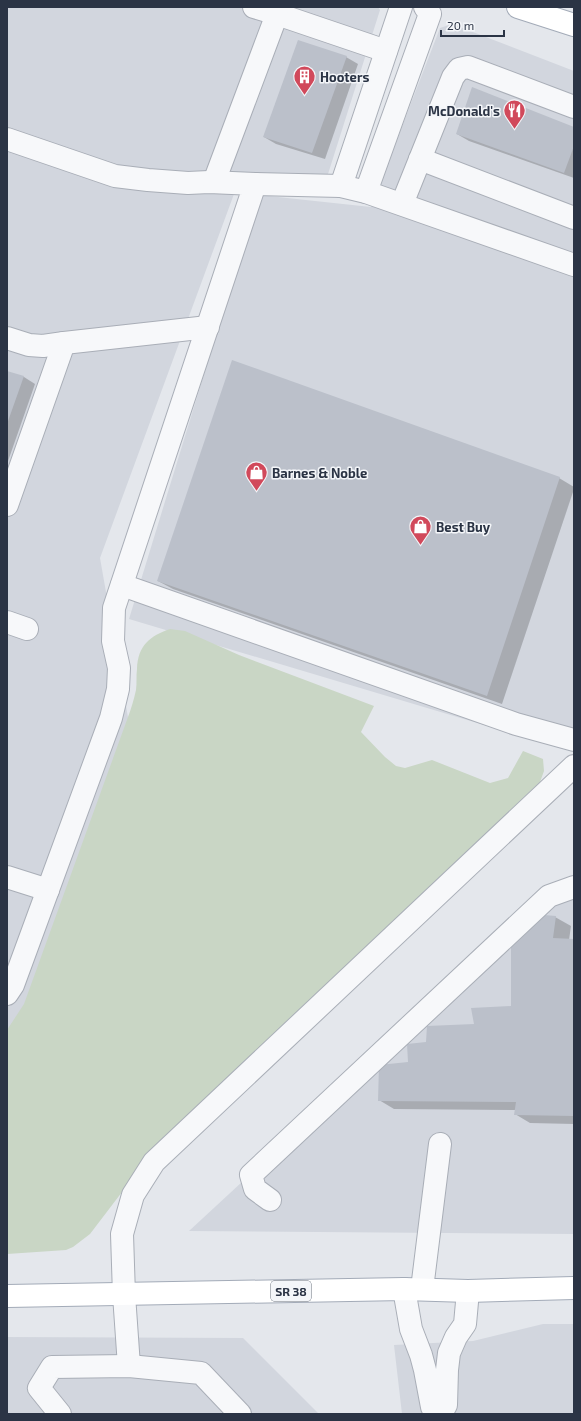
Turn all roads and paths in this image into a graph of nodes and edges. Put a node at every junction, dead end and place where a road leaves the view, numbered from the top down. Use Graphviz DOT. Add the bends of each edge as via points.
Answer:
graph roads {
  1 [pos="254,7"];
  2 [pos="401,7"];
  3 [pos="425,7"];
  4 [pos="518,7"];
  5 [pos="277,14"];
  6 [pos="574,25"];
  7 [pos="386,51"];
  8 [pos="448,90"];
  9 [pos="574,107"];
  10 [pos="574,121"];
  11 [pos="7,139"];
  12 [pos="420,160"];
  13 [pos="214,182"];
  14 [pos="255,184"];
  15 [pos="341,186"];
  16 [pos="366,192"];
  17 [pos="574,203"];
  18 [pos="402,204"];
  19 [pos="546,208"];
  20 [pos="574,218"];
  21 [pos="574,265"];
  22 [pos="208,327"];
  23 [pos="7,338"];
  24 [pos="64,343"];
  25 [pos="7,504"];
  26 [pos="122,585"];
  27 [pos="7,622"];
  28 [pos="27,629"];
  29 [pos="574,740"];
  30 [pos="574,766"];
  31 [pos="7,877"];
  32 [pos="574,887"];
  33 [pos="48,890"];
  34 [pos="7,994"];
  35 [pos="440,1144"];
  36 [pos="270,1200"];
  37 [pos="574,1288"];
  38 [pos="413,1289"];
  39 [pos="468,1291"];
  40 [pos="124,1295"];
  41 [pos="7,1296"];
  42 [pos="129,1366"];
  43 [pos="60,1414"];
  44 [pos="240,1414"];
  45 [pos="436,1414"];
  46 [pos="441,1414"];
  1 -- 5 [label="lane"];
  2 -- 7 [label="lane"];
  3 -- 16 [label="lane" via="430,14"];
  4 -- 6 [label="main road"];
  5 -- 7 [label="lane"];
  5 -- 13 [label="lane"];
  7 -- 15 [label="lane"];
  8 -- 9 [label="lane" via="459,69 468,67"];
  8 -- 10 [label="lane" via="470,81"];
  8 -- 12 [label="lane"];
  11 -- 13 [label="lane" via="115,176 188,183"];
  12 -- 18 [label="lane"];
  12 -- 19 [label="lane"];
  13 -- 14 [label="lane"];
  14 -- 15 [label="lane"];
  14 -- 22 [label="lane"];
  15 -- 16 [label="lane"];
  16 -- 18 [label="lane"];
  17 -- 19 [label="lane"];
  18 -- 21 [label="lane"];
  19 -- 20 [label="lane"];
  22 -- 24 [label="lane"];
  22 -- 26 [label="lane"];
  23 -- 24 [label="lane" via="29,345"];
  24 -- 25 [label="lane"];
  26 -- 29 [label="lane" via="516,724"];
  26 -- 33 [label="lane" via="114,608 112,641 119,668 118,690 111,718"];
  27 -- 28 [label="lane"];
  30 -- 40 [label="lane" via="154,1162 134,1195 122,1234"];
  31 -- 33 [label="lane"];
  32 -- 36 [label="lane" via="549,896 251,1175 255,1189"];
  33 -- 34 [label="lane" via="13,985"];
  35 -- 38 [label="lane"];
  37 -- 39 [label="main road, SR 38"];
  38 -- 39 [label="main road, SR 38"];
  38 -- 40 [label="main road, SR 38"];
  38 -- 45 [label="lane" via="411,1329 421,1355 432,1407"];
  39 -- 46 [label="lane" via="465,1324 449,1353 446,1405"];
  40 -- 41 [label="main road, SR 38"];
  40 -- 42 [label="lane"];
  42 -- 43 [label="lane" via="52,1367 39,1388"];
  42 -- 44 [label="lane" via="202,1373"];
}
